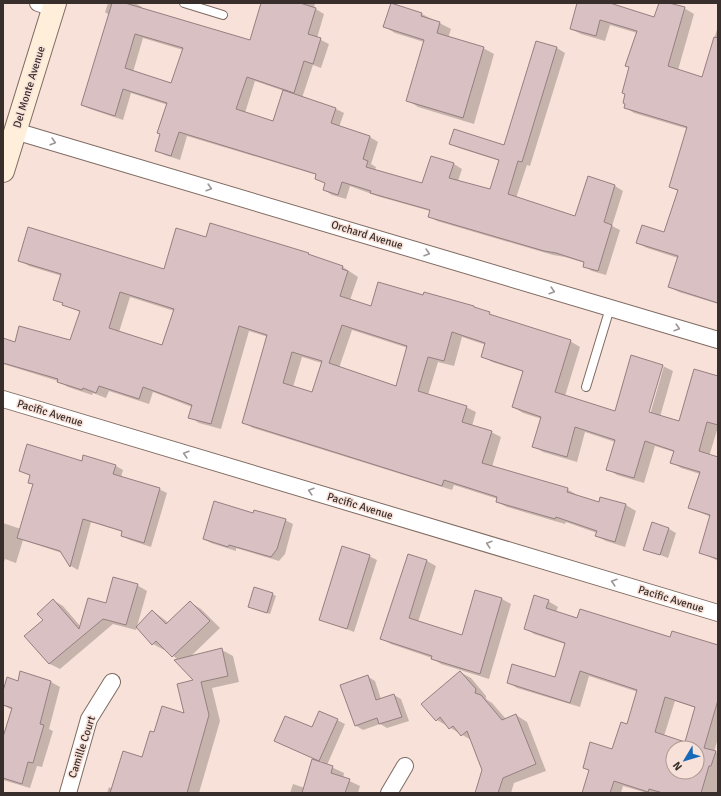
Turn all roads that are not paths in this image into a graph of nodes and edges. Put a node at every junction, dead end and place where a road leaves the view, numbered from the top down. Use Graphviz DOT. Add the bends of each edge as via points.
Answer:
graph roads {
  1 [pos="184,3"];
  2 [pos="49,5"];
  3 [pos="223,14"];
  4 [pos="15,131"];
  5 [pos="3,171"];
  6 [pos="610,308"];
  7 [pos="718,340"];
  8 [pos="586,387"];
  9 [pos="3,399"];
  10 [pos="718,613"];
  11 [pos="112,682"];
  12 [pos="405,766"];
  13 [pos="68,793"];
  14 [pos="389,793"];
  1 -- 3 [label="lane"];
  2 -- 4 [label="street, Del Monte Avenue"];
  4 -- 5 [label="street, Del Monte Avenue"];
  4 -- 6 [label="street, Orchard Avenue, one-way"];
  6 -- 7 [label="street, Orchard Avenue, one-way"];
  6 -- 8 [label="lane"];
  10 -- 9 [label="street, Pacific Avenue, one-way"];
  11 -- 13 [label="street, Camille Court" via="89,719"];
  12 -- 14 [label="street"];
}
